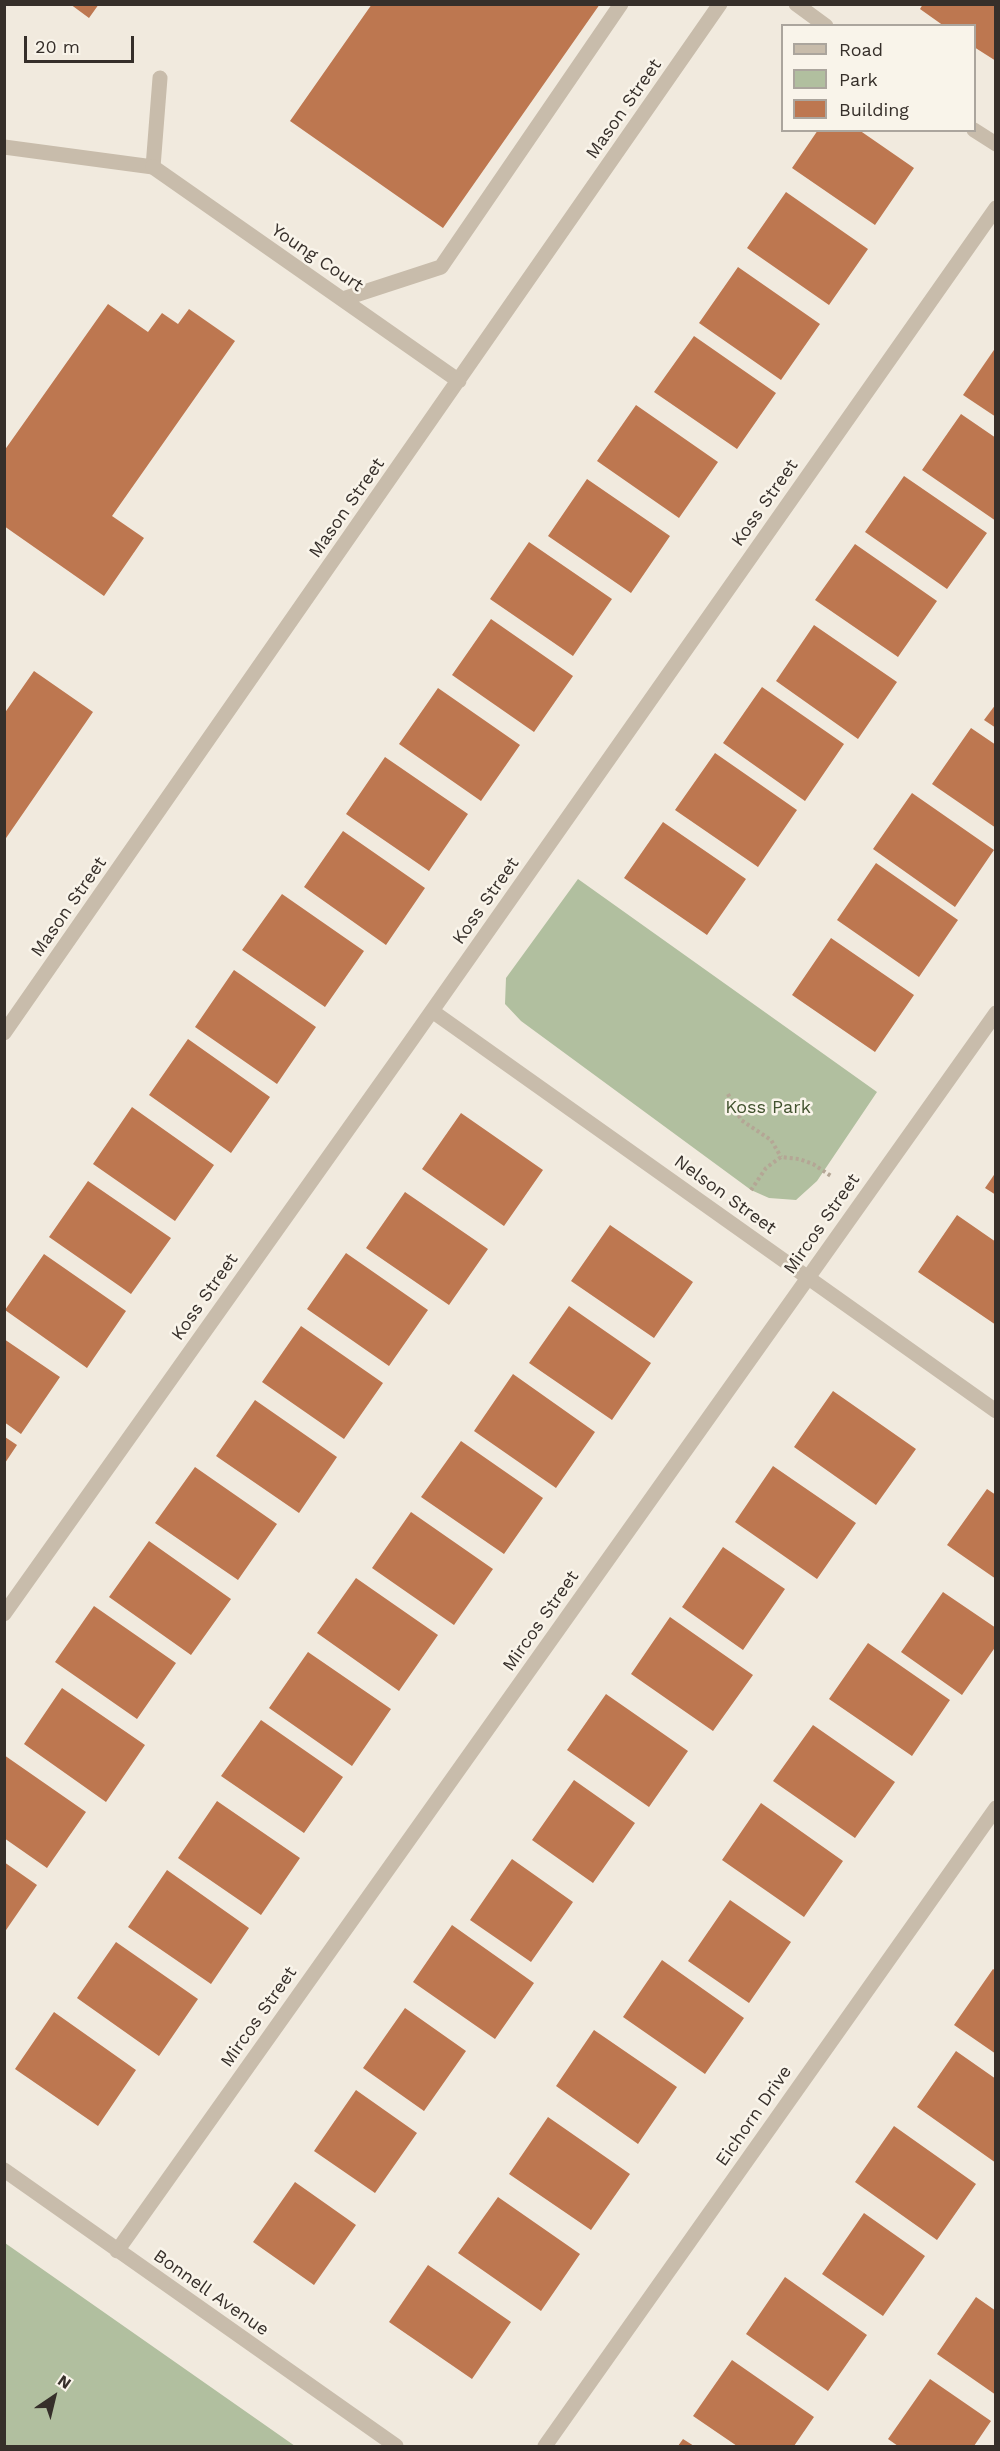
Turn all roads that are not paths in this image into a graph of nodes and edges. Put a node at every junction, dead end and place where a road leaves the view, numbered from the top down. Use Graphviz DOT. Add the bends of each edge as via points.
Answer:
graph roads {
  1 [pos="621,4"];
  2 [pos="720,4"];
  3 [pos="796,4"];
  4 [pos="823,24"];
  5 [pos="160,78"];
  6 [pos="976,130"];
  7 [pos="996,144"];
  8 [pos="4,147"];
  9 [pos="153,167"];
  10 [pos="996,208"];
  11 [pos="343,299"];
  12 [pos="459,381"];
  13 [pos="432,1011"];
  14 [pos="996,1012"];
  15 [pos="4,1033"];
  16 [pos="808,1278"];
  17 [pos="996,1411"];
  18 [pos="4,1614"];
  19 [pos="996,1808"];
  20 [pos="4,2170"];
  21 [pos="117,2251"];
  22 [pos="396,2446"];
  23 [pos="545,2446"];
  1 -- 11 [label="street" via="441,267"];
  2 -- 12 [label="street, Mason Street"];
  3 -- 4 [label="street"];
  5 -- 9 [label="street"];
  6 -- 7 [label="street"];
  8 -- 9 [label="street"];
  9 -- 11 [label="street, Young Court"];
  10 -- 13 [label="street, Koss Street"];
  11 -- 12 [label="street, Young Court"];
  12 -- 15 [label="street, Mason Street"];
  13 -- 16 [label="street, Nelson Street"];
  13 -- 18 [label="street, Koss Street"];
  14 -- 16 [label="street, Mircos Street"];
  16 -- 17 [label="street, Nelson Street"];
  16 -- 21 [label="street, Mircos Street"];
  19 -- 23 [label="street, Eichorn Drive"];
  20 -- 21 [label="street, Bonnell Avenue"];
  21 -- 22 [label="street, Bonnell Avenue"];
}
